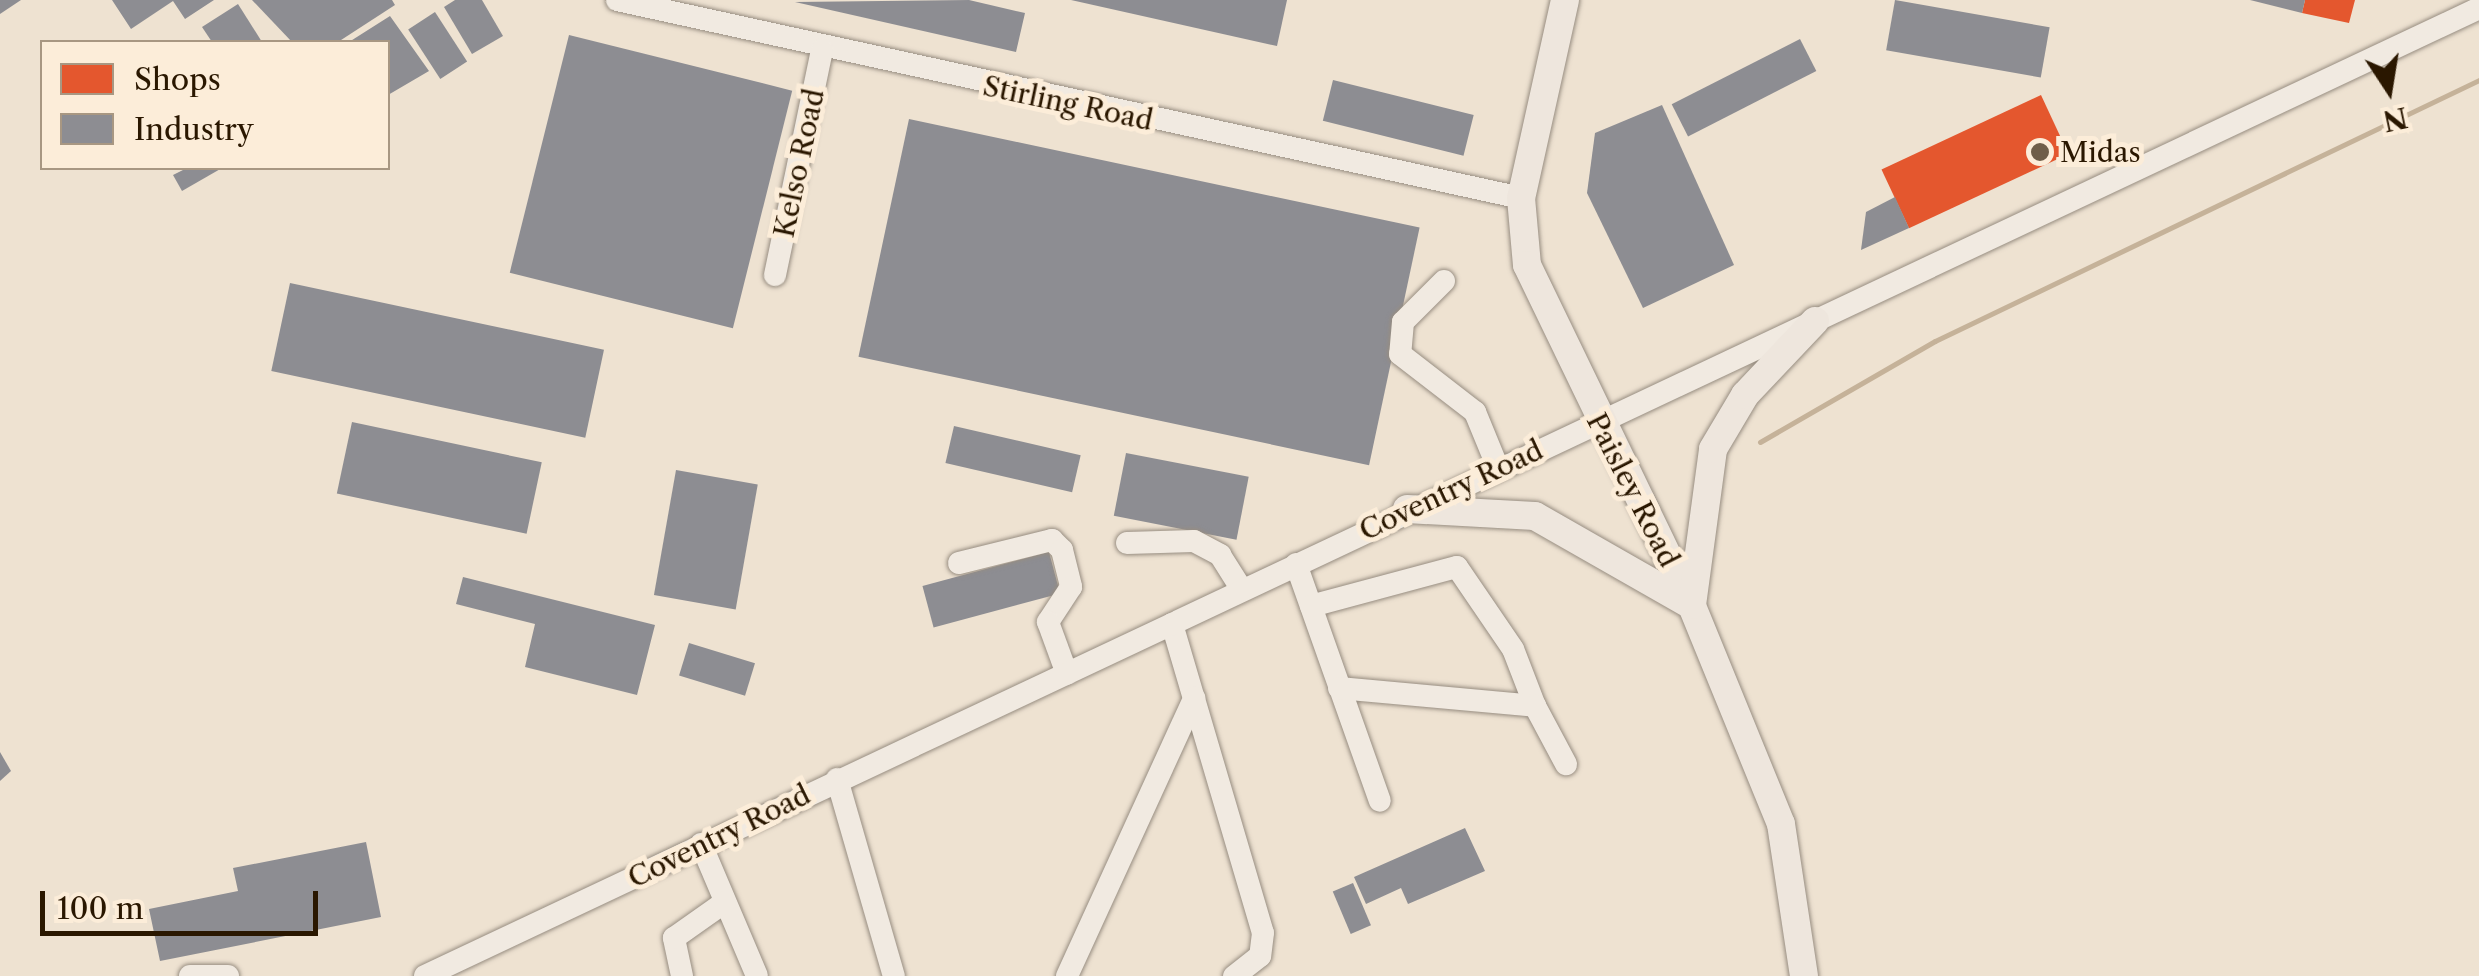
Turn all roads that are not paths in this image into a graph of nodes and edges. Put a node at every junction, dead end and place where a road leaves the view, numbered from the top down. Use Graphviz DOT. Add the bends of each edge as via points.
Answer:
graph roads {
  1 [pos="617,0"];
  2 [pos="1564,0"];
  3 [pos="2474,0"];
  4 [pos="2479,8"];
  5 [pos="822,50"];
  6 [pos="1522,198"];
  7 [pos="775,275"];
  8 [pos="1444,281"];
  9 [pos="1815,321"];
  10 [pos="1598,422"];
  11 [pos="1498,468"];
  12 [pos="1407,510"];
  13 [pos="1127,544"];
  14 [pos="959,563"];
  15 [pos="1296,564"];
  16 [pos="1242,590"];
  17 [pos="1311,606"];
  18 [pos="1692,606"];
  19 [pos="1172,624"];
  20 [pos="1066,674"];
  21 [pos="1339,688"];
  22 [pos="1194,698"];
  23 [pos="1535,706"];
  24 [pos="1566,764"];
  25 [pos="837,779"];
  26 [pos="1380,801"];
  27 [pos="700,844"];
  28 [pos="725,902"];
  29 [pos="190,976"];
  30 [pos="228,976"];
  31 [pos="425,976"];
  32 [pos="682,976"];
  33 [pos="757,976"];
  34 [pos="894,976"];
  35 [pos="1067,976"];
  36 [pos="1234,976"];
  37 [pos="1804,976"];
  1 -- 5 [label="street, Stirling Road"];
  2 -- 6 [label="main road, Paisley Road"];
  3 -- 4 [label="street"];
  4 -- 9 [label="street, Coventry Road"];
  5 -- 6 [label="street, Stirling Road"];
  5 -- 7 [label="street, Kelso Road"];
  6 -- 10 [label="main road, Paisley Road" via="1527,266"];
  8 -- 11 [label="street" via="1403,322 1400,354 1476,412"];
  9 -- 10 [label="street, Coventry Road"];
  9 -- 18 [label="main road" via="1745,395 1714,449"];
  10 -- 11 [label="street, Coventry Road"];
  10 -- 18 [label="main road, Paisley Road"];
  11 -- 12 [label="street, Coventry Road"];
  12 -- 15 [label="street, Coventry Road"];
  12 -- 18 [label="main road" via="1535,516"];
  13 -- 16 [label="street" via="1194,541 1220,555"];
  14 -- 20 [label="street" via="1052,540 1062,550 1071,586 1048,622"];
  15 -- 16 [label="street, Coventry Road"];
  15 -- 17 [label="street"];
  16 -- 19 [label="street, Coventry Road"];
  17 -- 21 [label="street"];
  17 -- 23 [label="street" via="1457,567 1513,649"];
  18 -- 37 [label="main road, Paisley Road" via="1781,824"];
  19 -- 20 [label="street, Coventry Road"];
  19 -- 22 [label="street"];
  20 -- 25 [label="street, Coventry Road"];
  21 -- 23 [label="street"];
  21 -- 26 [label="street"];
  22 -- 35 [label="street"];
  22 -- 36 [label="street" via="1263,933 1260,956"];
  23 -- 24 [label="street"];
  25 -- 27 [label="street, Coventry Road"];
  25 -- 34 [label="street"];
  27 -- 28 [label="street"];
  27 -- 31 [label="street, Coventry Road"];
  28 -- 32 [label="street" via="674,938"];
  28 -- 33 [label="street"];
  29 -- 30 [label="street"];
}
